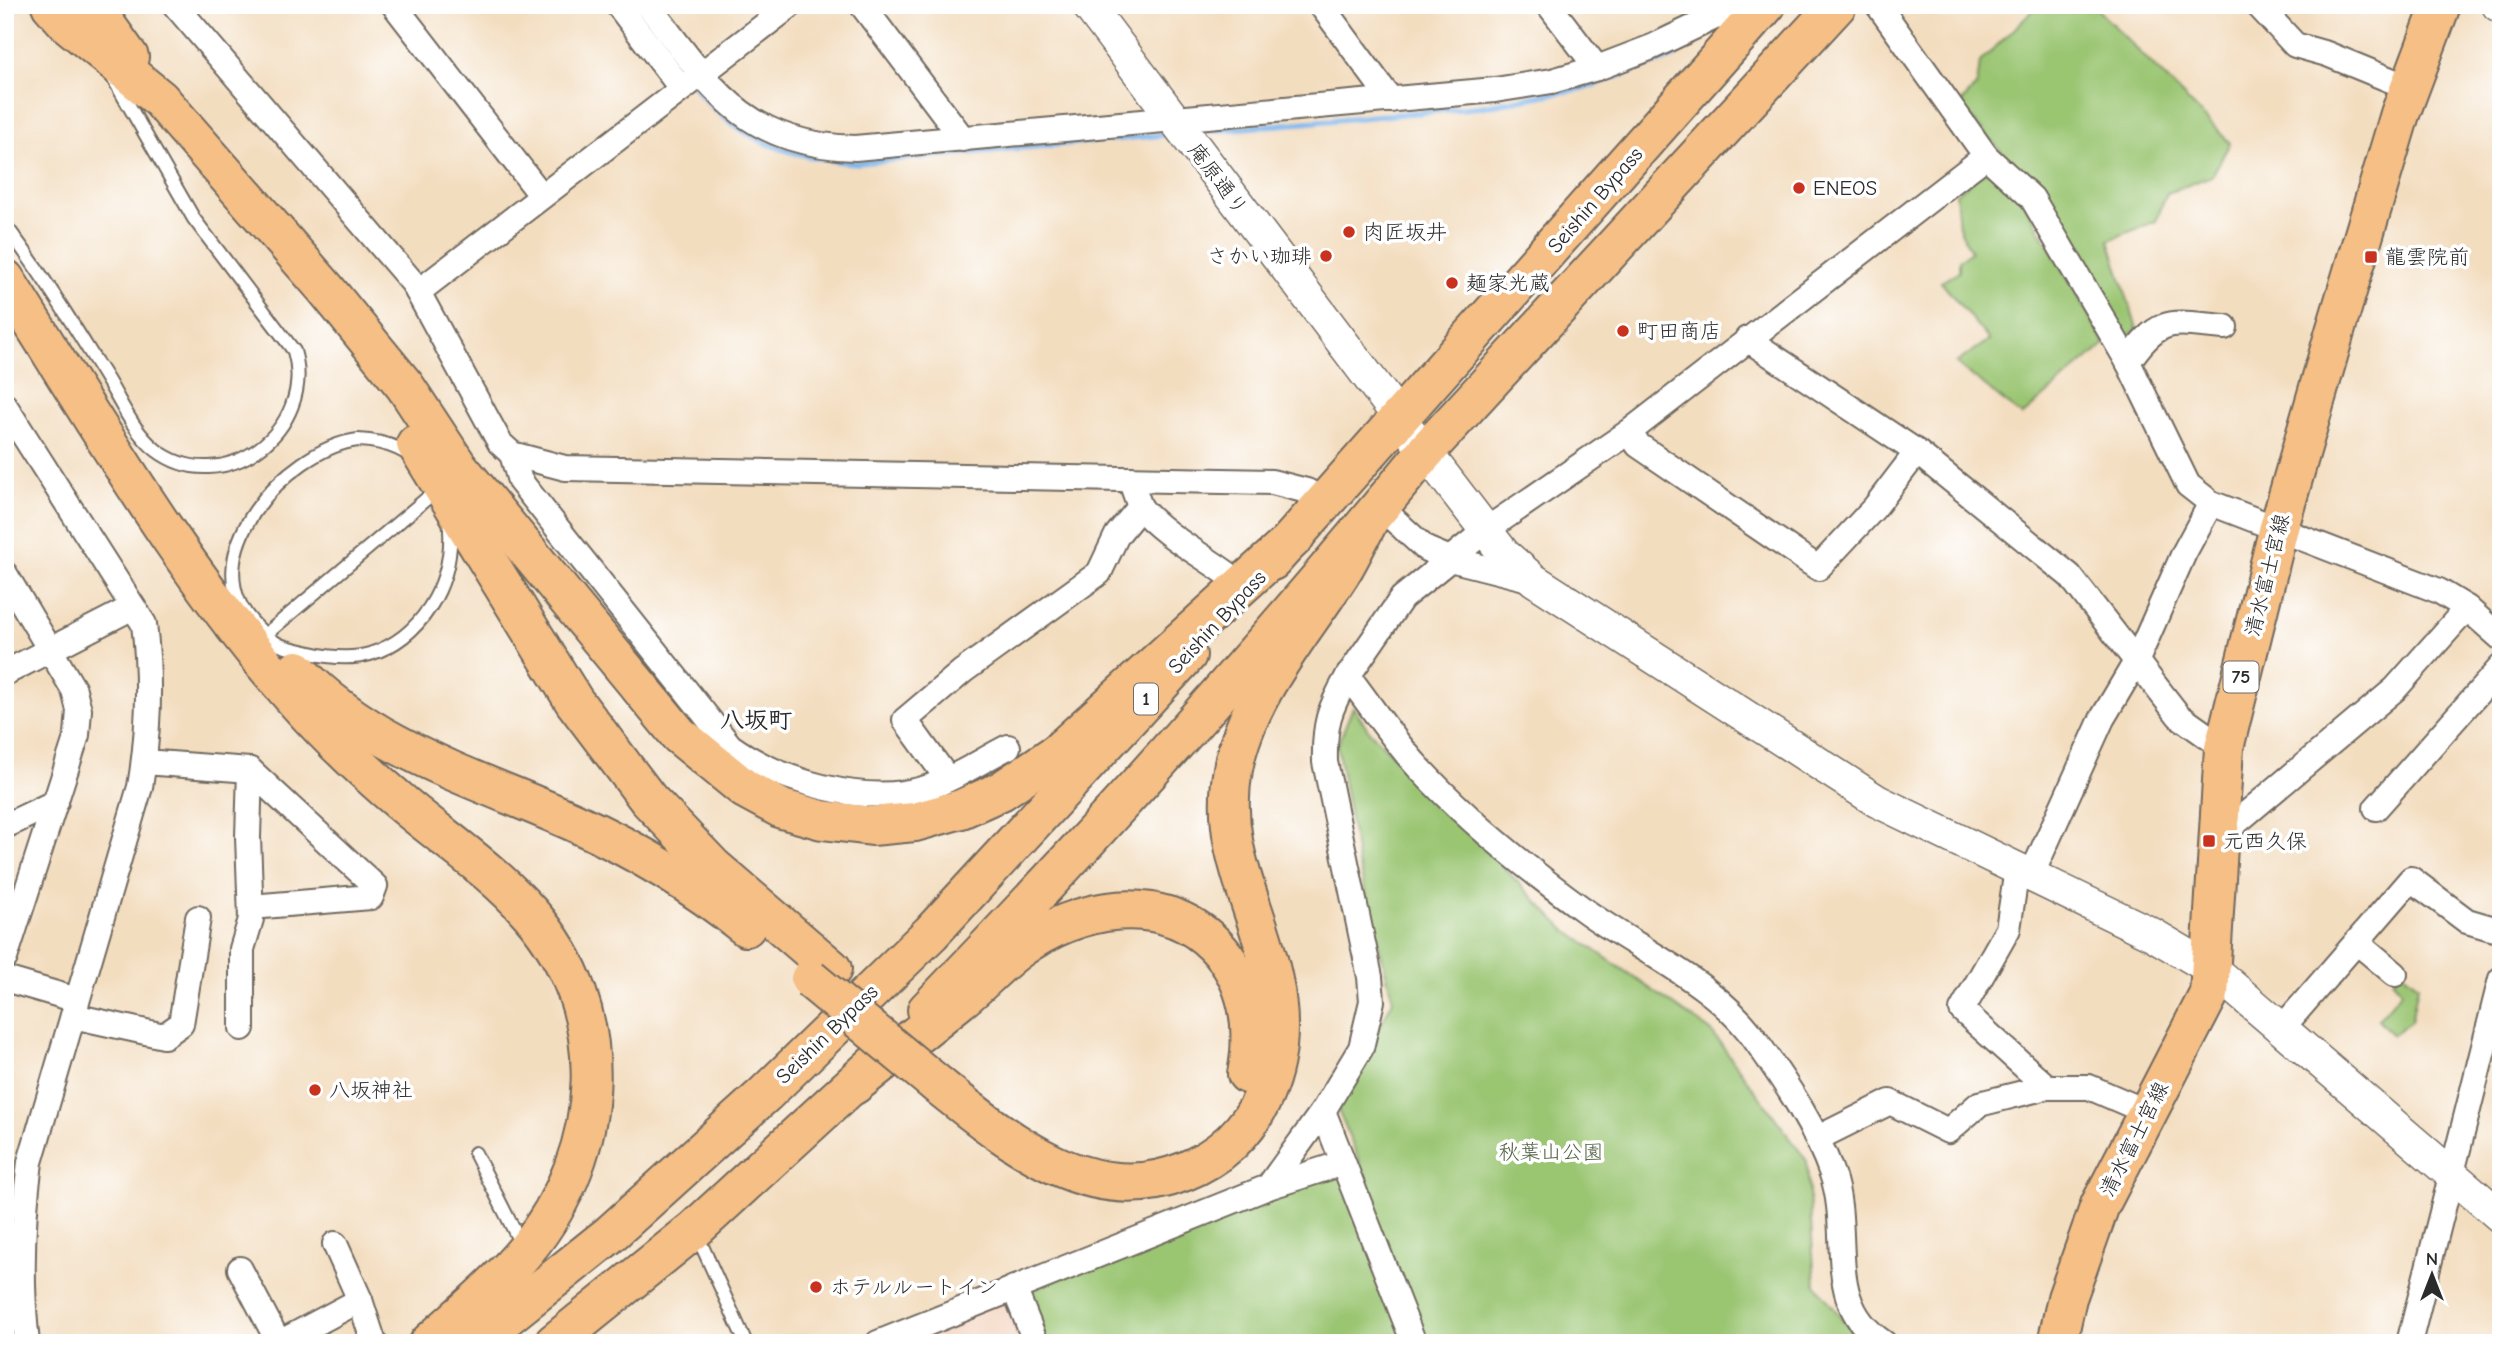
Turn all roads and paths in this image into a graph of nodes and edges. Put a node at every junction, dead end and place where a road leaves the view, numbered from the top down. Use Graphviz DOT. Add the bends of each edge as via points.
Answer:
graph roads {
  1 [pos="51,5"];
  2 [pos="92,5"];
  3 [pos="394,5"];
  4 [pos="618,5"];
  5 [pos="649,5"];
  6 [pos="791,5"];
  7 [pos="862,5"];
  8 [pos="1088,5"];
  9 [pos="1321,5"];
  10 [pos="1549,5"];
  11 [pos="1837,5"];
  12 [pos="1878,5"];
  13 [pos="2258,5"];
  14 [pos="2441,5"];
  15 [pos="182,7"];
  16 [pos="1760,13"];
  17 [pos="96,47"];
  18 [pos="1597,68"];
  19 [pos="691,82"];
  20 [pos="2410,88"];
  21 [pos="160,99"];
  22 [pos="1391,100"];
  23 [pos="1182,131"];
  24 [pos="963,139"];
  25 [pos="1986,156"];
  26 [pos="542,196"];
  27 [pos="5,225"];
  28 [pos="5,258"];
  29 [pos="5,279"];
  30 [pos="325,288"];
  31 [pos="418,292"];
  32 [pos="27,314"];
  33 [pos="2225,327"];
  34 [pos="1747,339"];
  35 [pos="2128,362"];
  36 [pos="5,406"];
  37 [pos="1401,420"];
  38 [pos="1629,432"];
  39 [pos="1426,451"];
  40 [pos="1917,452"];
  41 [pos="512,454"];
  42 [pos="1130,479"];
  43 [pos="441,487"];
  44 [pos="1326,502"];
  45 [pos="2211,503"];
  46 [pos="1140,507"];
  47 [pos="1373,516"];
  48 [pos="1486,530"];
  49 [pos="2278,531"];
  50 [pos="1450,559"];
  51 [pos="5,574"];
  52 [pos="1534,580"];
  53 [pos="199,581"];
  54 [pos="1245,587"];
  55 [pos="133,607"];
  56 [pos="2467,608"];
  57 [pos="265,635"];
  58 [pos="2501,638"];
  59 [pos="52,651"];
  60 [pos="2137,660"];
  61 [pos="2501,667"];
  62 [pos="5,673"];
  63 [pos="1348,676"];
  64 [pos="1008,747"];
  65 [pos="2224,748"];
  66 [pos="144,762"];
  67 [pos="250,771"];
  68 [pos="947,778"];
  69 [pos="56,802"];
  70 [pos="2376,808"];
  71 [pos="5,826"];
  72 [pos="2220,836"];
  73 [pos="2024,873"];
  74 [pos="251,907"];
  75 [pos="198,918"];
  76 [pos="2501,931"];
  77 [pos="2357,942"];
  78 [pos="5,958"];
  79 [pos="2213,970"];
  80 [pos="821,974"];
  81 [pos="2395,974"];
  82 [pos="5,979"];
  83 [pos="2501,979"];
  84 [pos="75,1008"];
  85 [pos="2283,1027"];
  86 [pos="242,1028"];
  87 [pos="947,1078"];
  88 [pos="854,1085"];
  89 [pos="2047,1087"];
  90 [pos="1323,1111"];
  91 [pos="2147,1112"];
  92 [pos="1818,1138"];
  93 [pos="475,1153"];
  94 [pos="1343,1163"];
  95 [pos="2451,1174"];
  96 [pos="1268,1187"];
  97 [pos="2501,1217"];
  98 [pos="695,1228"];
  99 [pos="335,1244"];
  100 [pos="537,1267"];
  101 [pos="240,1269"];
  102 [pos="1014,1288"];
  103 [pos="360,1300"];
  104 [pos="27,1343"];
  105 [pos="279,1343"];
  106 [pos="374,1343"];
  107 [pos="429,1343"];
  108 [pos="474,1343"];
  109 [pos="554,1343"];
  110 [pos="746,1343"];
  111 [pos="878,1343"];
  112 [pos="1037,1343"];
  113 [pos="1414,1343"];
  114 [pos="1884,1343"];
  115 [pos="2057,1343"];
  116 [pos="2409,1343"];
  1 -- 17 [label="main road"];
  2 -- 21 [label="main road"];
  3 -- 26 [label="street"];
  4 -- 19 [label="street"];
  5 -- 19 [label="street"];
  6 -- 19 [label="street"];
  7 -- 24 [label="street"];
  8 -- 23 [label="street, 庵原通り"];
  9 -- 22 [label="street"];
  10 -- 18 [label="street"];
  11 -- 39 [label="main road, Seishin Bypass / 1"];
  12 -- 25 [label="street"];
  13 -- 20 [label="street" via="2295,46"];
  14 -- 20 [label="main road, 清水富士宮線 / 75"];
  15 -- 31 [label="street"];
  16 -- 18 [label="street" via="1717,16"];
  16 -- 37 [label="main road, Seishin Bypass"];
  17 -- 21 [label="main road"];
  17 -- 27 [label="lane" via="194,219 294,351 299,387 283,424 269,441 228,465 186,467 167,458 140,433"];
  18 -- 22 [label="street" via="1495,90"];
  19 -- 24 [label="street" via="775,134 801,143 855,148"];
  19 -- 26 [label="street"];
  20 -- 49 [label="main road, 清水富士宮線 / 75"];
  21 -- 30 [label="main road"];
  22 -- 23 [label="street"];
  23 -- 24 [label="street"];
  23 -- 37 [label="street, 庵原通り"];
  25 -- 34 [label="street"];
  25 -- 35 [label="street" via="2032,198"];
  26 -- 31 [label="street"];
  28 -- 32 [label="main road"];
  29 -- 32 [label="main road"];
  30 -- 43 [label="main road"];
  30 -- 54 [label="main road" via="405,386 457,465 671,725 736,782 782,809 872,826 915,822 1001,791 1057,752"];
  31 -- 41 [label="street" via="500,443"];
  32 -- 53 [label="main road"];
  33 -- 35 [label="street" via="2171,323 2147,335"];
  34 -- 38 [label="street"];
  34 -- 40 [label="street"];
  35 -- 45 [label="street" via="2188,485"];
  36 -- 55 [label="street"];
  37 -- 39 [label="street, 庵原通り"];
  37 -- 44 [label="main road, Seishin Bypass"];
  38 -- 40 [label="street" via="1638,445 1818,568 1875,508"];
  38 -- 48 [label="street"];
  39 -- 47 [label="main road, Seishin Bypass / 1"];
  39 -- 48 [label="street, 庵原通り"];
  40 -- 60 [label="street" via="2070,576"];
  41 -- 42 [label="street" via="565,468"];
  41 -- 68 [label="street" via="520,481 730,746 752,762 842,791 881,794 925,788"];
  42 -- 44 [label="street" via="1272,482 1307,491"];
  42 -- 46 [label="street"];
  43 -- 57 [label="lane"];
  43 -- 57 [label="lane" via="448,523 445,574 438,596 410,631 369,654 344,657 281,646"];
  43 -- 57 [label="lane" via="406,450 377,441 342,442 320,450 253,511 237,547 238,598 246,616"];
  43 -- 80 [label="main road" via="574,701 648,799"];
  44 -- 54 [label="main road, Seishin Bypass"];
  45 -- 49 [label="street"];
  45 -- 60 [label="street" via="2184,552"];
  46 -- 54 [label="street" via="1154,524"];
  46 -- 68 [label="street" via="1116,535 1100,573 963,671 905,720"];
  47 -- 50 [label="street"];
  47 -- 87 [label="main road" via="1265,689 1244,729 1233,769 1231,839 1273,980 1277,1017 1272,1080 1252,1119 1226,1148 1199,1166 1164,1180 1123,1183 1077,1174 1037,1158"];
  47 -- 88 [label="main road, Seishin Bypass / 1" via="1129,795"];
  48 -- 50 [label="street"];
  48 -- 52 [label="street, 庵原通り" via="1504,554"];
  49 -- 56 [label="street" via="2439,591"];
  49 -- 65 [label="main road, 清水富士宮線 / 75"];
  50 -- 52 [label="street"];
  50 -- 63 [label="street" via="1402,598"];
  51 -- 59 [label="street"];
  52 -- 73 [label="street, 庵原通り" via="1877,801"];
  53 -- 57 [label="main road"];
  53 -- 100 [label="main road" via="298,703 369,773 530,913 559,952 576,986 590,1044 588,1115 571,1173 541,1229"];
  54 -- 100 [label="main road, Seishin Bypass / 1" via="932,933 765,1094"];
  55 -- 59 [label="street"];
  55 -- 66 [label="street" via="144,624 149,663"];
  56 -- 58 [label="street"];
  56 -- 72 [label="street" via="2395,690"];
  57 -- 80 [label="main road" via="315,688 390,740 437,765 573,821 655,863"];
  59 -- 62 [label="street"];
  59 -- 69 [label="street" via="74,690 79,710 77,734"];
  60 -- 65 [label="street" via="2179,716"];
  60 -- 73 [label="street"];
  61 -- 70 [label="street"];
  63 -- 90 [label="street" via="1329,710 1325,762 1372,1002 1361,1048"];
  63 -- 92 [label="street" via="1419,768 1507,851 1725,1005 1751,1032"];
  64 -- 68 [label="street"];
  65 -- 72 [label="main road, 清水富士宮線 / 75"];
  66 -- 67 [label="street"];
  66 -- 84 [label="street" via="124,847"];
  67 -- 74 [label="street"];
  67 -- 74 [label="street" via="374,886 371,897"];
  69 -- 71 [label="street"];
  69 -- 78 [label="street"];
  72 -- 79 [label="main road, 清水富士宮線 / 75"];
  73 -- 79 [label="street, 庵原通り" via="2152,934"];
  73 -- 89 [label="street" via="2008,929 1962,1010"];
  74 -- 86 [label="street" via="242,949"];
  75 -- 84 [label="street" via="181,1024 164,1036"];
  76 -- 77 [label="street" via="2467,921 2411,879"];
  77 -- 81 [label="street"];
  77 -- 85 [label="street"];
  79 -- 85 [label="street, 庵原通り"];
  79 -- 91 [label="main road, 清水富士宮線 / 75" via="2209,994"];
  80 -- 87 [label="main road"];
  82 -- 84 [label="street"];
  83 -- 95 [label="street"];
  84 -- 104 [label="street" via="42,1117 26,1195 22,1262"];
  85 -- 95 [label="street, 庵原通り"];
  87 -- 88 [label="main road" via="1058,1143 1131,1160 1169,1151 1203,1133 1231,1105 1246,1079 1251,1054 1242,983 1230,963 1193,926 1166,914 1131,909 1099,912 1066,923 1020,948"];
  88 -- 98 [label="main road, Seishin Bypass / 1"];
  89 -- 91 [label="street" via="2089,1087"];
  89 -- 92 [label="street" via="1979,1104 1948,1131 1890,1102"];
  90 -- 94 [label="street"];
  90 -- 96 [label="street"];
  91 -- 115 [label="main road, 清水富士宮線 / 75" via="2100,1205"];
  92 -- 114 [label="street" via="1839,1198 1847,1302 1870,1334"];
  93 -- 100 [label="lane"];
  94 -- 96 [label="street"];
  94 -- 113 [label="street"];
  95 -- 97 [label="street, 庵原通り"];
  95 -- 116 [label="street"];
  96 -- 102 [label="street"];
  98 -- 109 [label="main road, Seishin Bypass / 1"];
  98 -- 110 [label="lane"];
  99 -- 103 [label="street"];
  100 -- 107 [label="main road"];
  100 -- 108 [label="main road, Seishin Bypass / 1"];
  101 -- 105 [label="street"];
  102 -- 111 [label="street"];
  102 -- 112 [label="street"];
  103 -- 105 [label="street"];
  103 -- 106 [label="street"];
}
